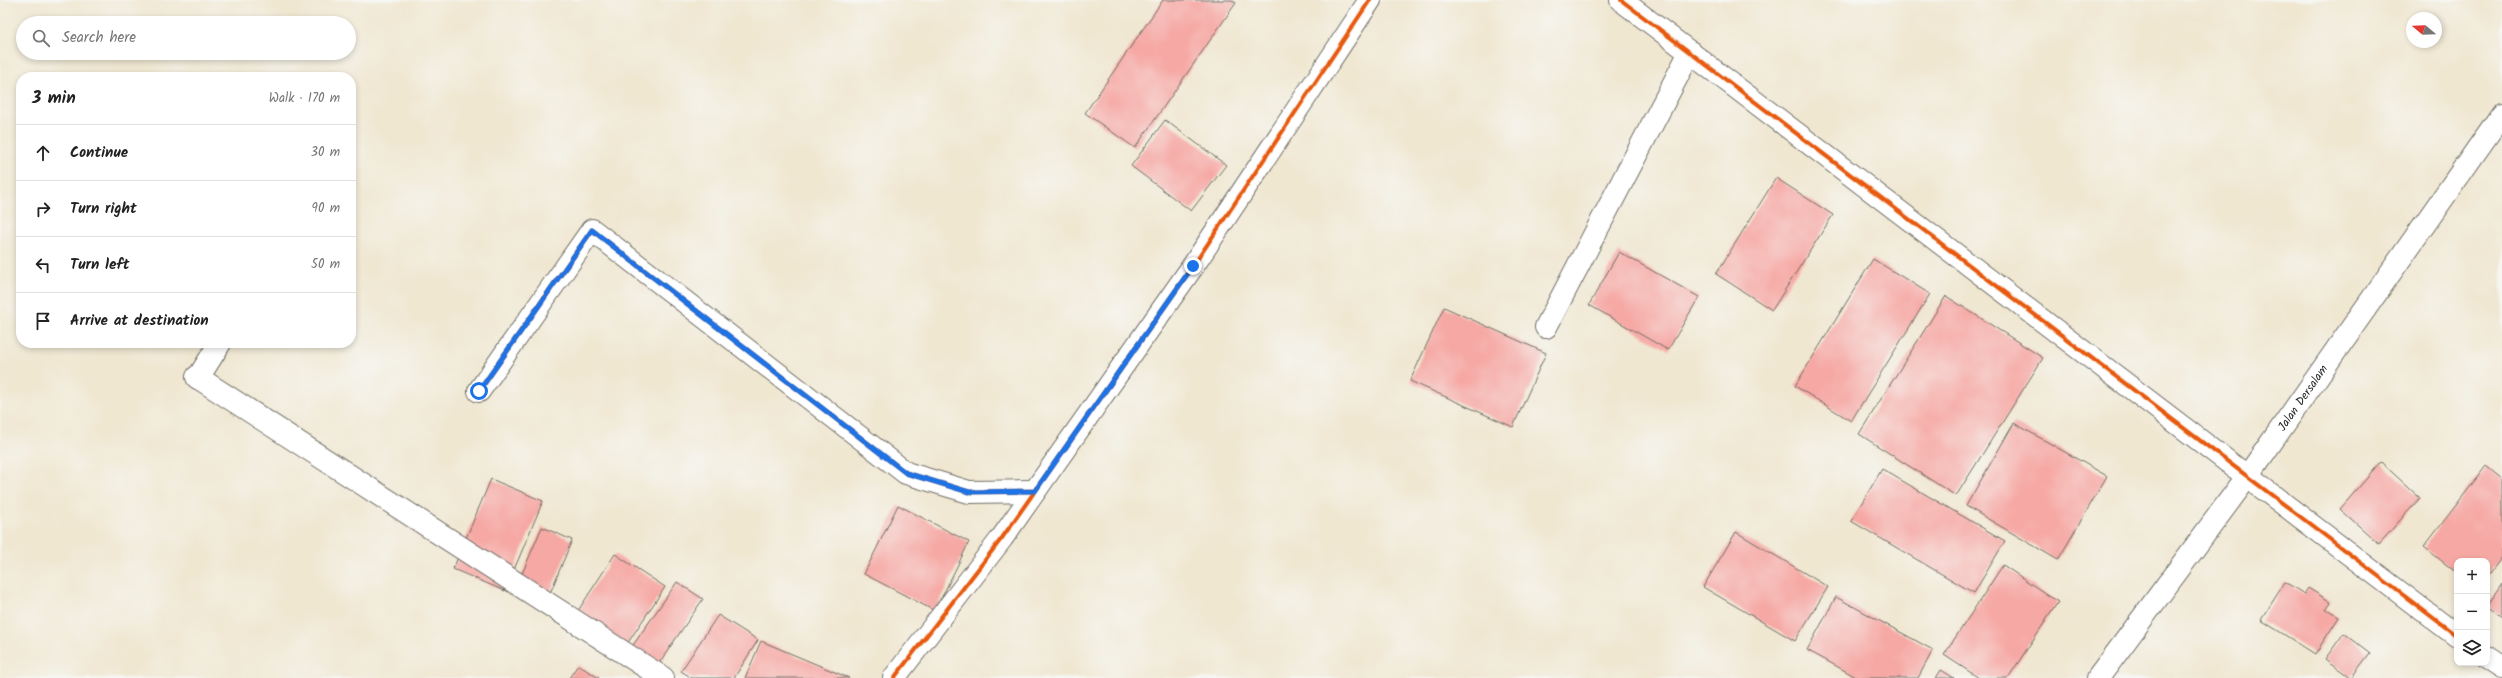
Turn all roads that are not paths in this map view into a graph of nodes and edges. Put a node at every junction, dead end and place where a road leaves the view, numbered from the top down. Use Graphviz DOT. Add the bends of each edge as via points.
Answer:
graph roads {
  1 [pos="1370,0"];
  2 [pos="1621,0"];
  3 [pos="1690,52"];
  4 [pos="2502,114"];
  5 [pos="1546,326"];
  6 [pos="217,348"];
  7 [pos="479,391"];
  8 [pos="2247,477"];
  9 [pos="1035,491"];
  10 [pos="2454,634"];
  11 [pos="2490,659"];
  12 [pos="2502,667"];
  13 [pos="663,678"];
  14 [pos="894,678"];
  15 [pos="2098,678"];
  1 -- 9 [label="street" via="1193,266"];
  2 -- 3 [label="street"];
  3 -- 5 [label="street"];
  3 -- 8 [label="street"];
  4 -- 8 [label="street, Jalan Dersalam"];
  6 -- 13 [label="street" via="197,377"];
  7 -- 9 [label="street" via="592,230 906,473 969,492"];
  8 -- 10 [label="street"];
  8 -- 15 [label="street, Jalan Dersalam"];
  9 -- 14 [label="street"];
  11 -- 12 [label="street"];
}
